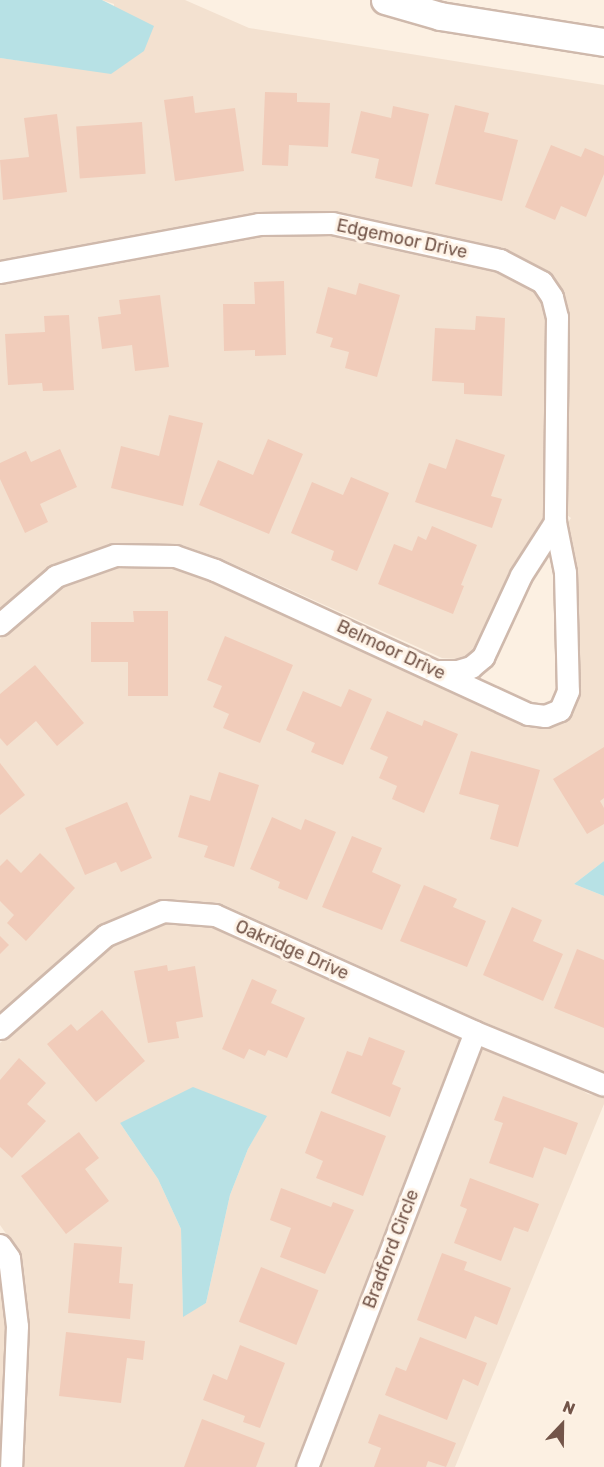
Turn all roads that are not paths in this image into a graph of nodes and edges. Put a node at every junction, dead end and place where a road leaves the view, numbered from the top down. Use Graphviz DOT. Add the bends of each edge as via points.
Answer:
graph roads {
  1 [pos="385,0"];
  2 [pos="604,42"];
  3 [pos="0,272"];
  4 [pos="557,466"];
  5 [pos="555,522"];
  6 [pos="0,624"];
  7 [pos="439,671"];
  8 [pos="0,1028"];
  9 [pos="475,1032"];
  10 [pos="604,1085"];
  11 [pos="0,1245"];
  12 [pos="11,1467"];
  13 [pos="307,1467"];
  1 -- 2 [label="street" via="440,16"];
  3 -- 4 [label="street, Edgemoor Drive" via="259,224 332,223 500,260 542,282 552,297 557,317"];
  4 -- 5 [label="street, Belmoor Drive"];
  5 -- 7 [label="street" via="520,575 483,657 464,669"];
  5 -- 7 [label="street, Belmoor Drive" via="564,572 568,679 560,710 545,716 528,714"];
  6 -- 7 [label="street, Belmoor Drive" via="56,576 116,555 175,556 215,570"];
  8 -- 9 [label="street, Oakridge Drive" via="106,935 163,911 215,915"];
  9 -- 10 [label="street, Oakridge Drive"];
  9 -- 13 [label="street, Bradford Circle"];
  11 -- 12 [label="street" via="9,1258 16,1326"];
}
